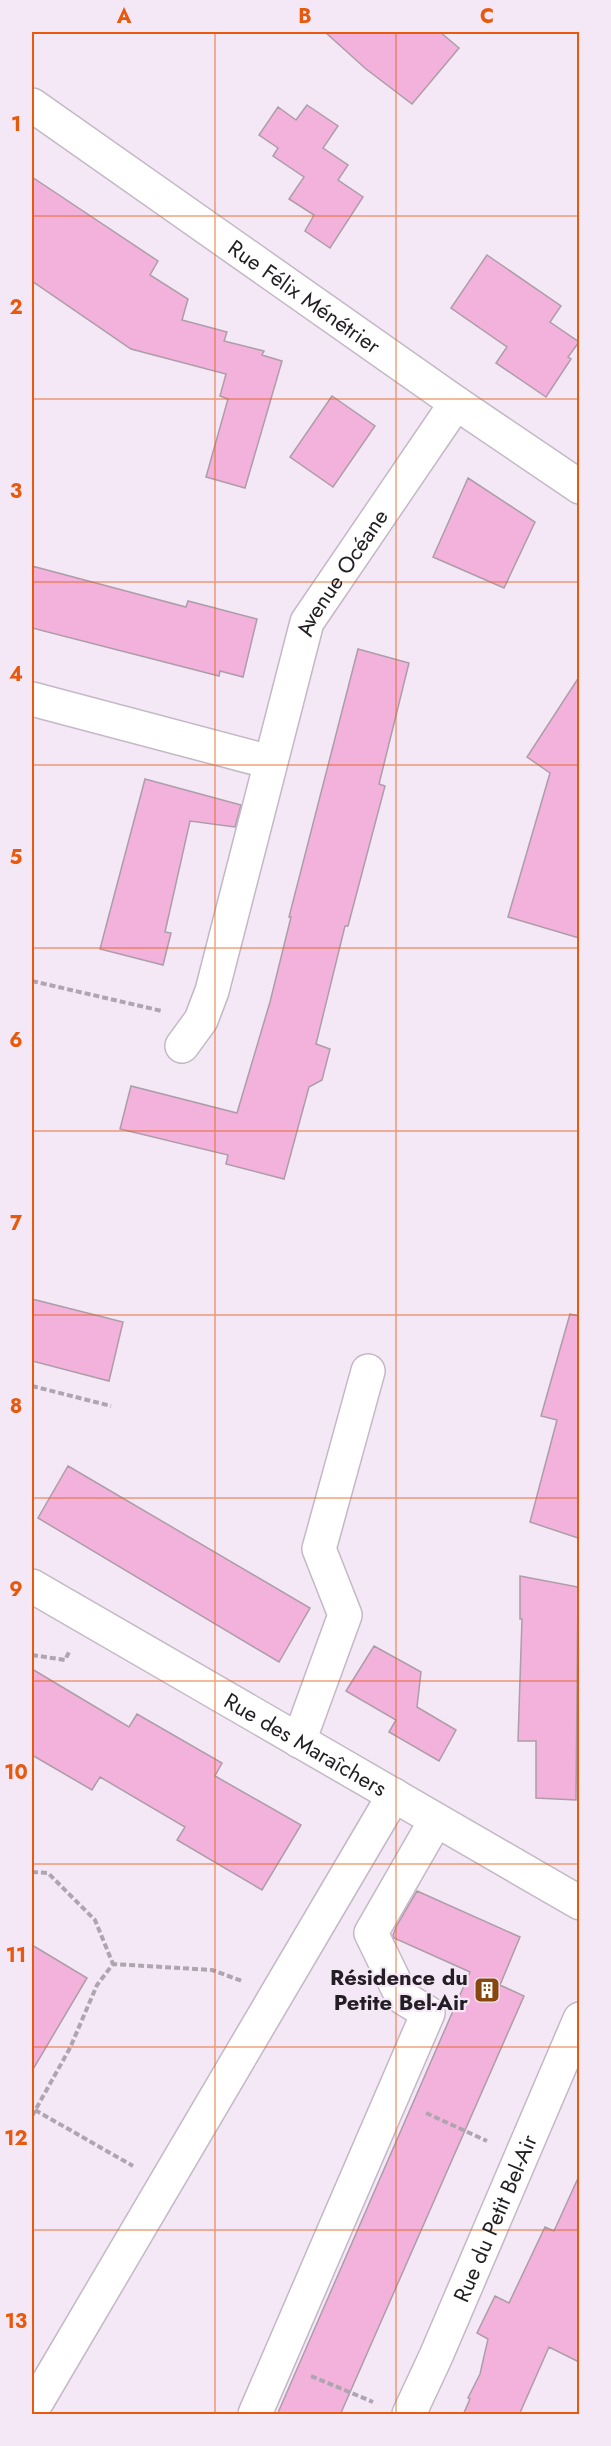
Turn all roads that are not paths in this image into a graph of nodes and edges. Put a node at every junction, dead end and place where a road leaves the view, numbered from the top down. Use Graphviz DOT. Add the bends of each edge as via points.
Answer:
graph roads {
  1 [pos="32,105"];
  2 [pos="456,403"];
  3 [pos="579,487"];
  4 [pos="32,699"];
  5 [pos="270,762"];
  6 [pos="182,1046"];
  7 [pos="368,1371"];
  8 [pos="32,1586"];
  9 [pos="299,1741"];
  10 [pos="394,1795"];
  11 [pos="436,1820"];
  12 [pos="579,1903"];
  13 [pos="579,2019"];
  14 [pos="32,2410"];
  15 [pos="255,2415"];
  16 [pos="409,2415"];
  1 -- 2 [label="street, Rue Félix Ménétrier"];
  2 -- 3 [label="street, Rue Félix Ménétrier"];
  2 -- 5 [label="street, Avenue Océane" via="307,621"];
  4 -- 5 [label="street"];
  5 -- 6 [label="street, Avenue Océane" via="212,991 201,1020"];
  7 -- 9 [label="street" via="319,1549 345,1615"];
  8 -- 9 [label="street, Rue des Maraîchers"];
  9 -- 10 [label="street, Rue des Maraîchers"];
  10 -- 11 [label="street, Rue des Maraîchers"];
  10 -- 14 [label="street"];
  11 -- 12 [label="street, Rue des Maraîchers"];
  11 -- 15 [label="street" via="371,1933 402,1996 428,2013"];
  13 -- 16 [label="street, Rue du Petit Bel-Air"];
}
